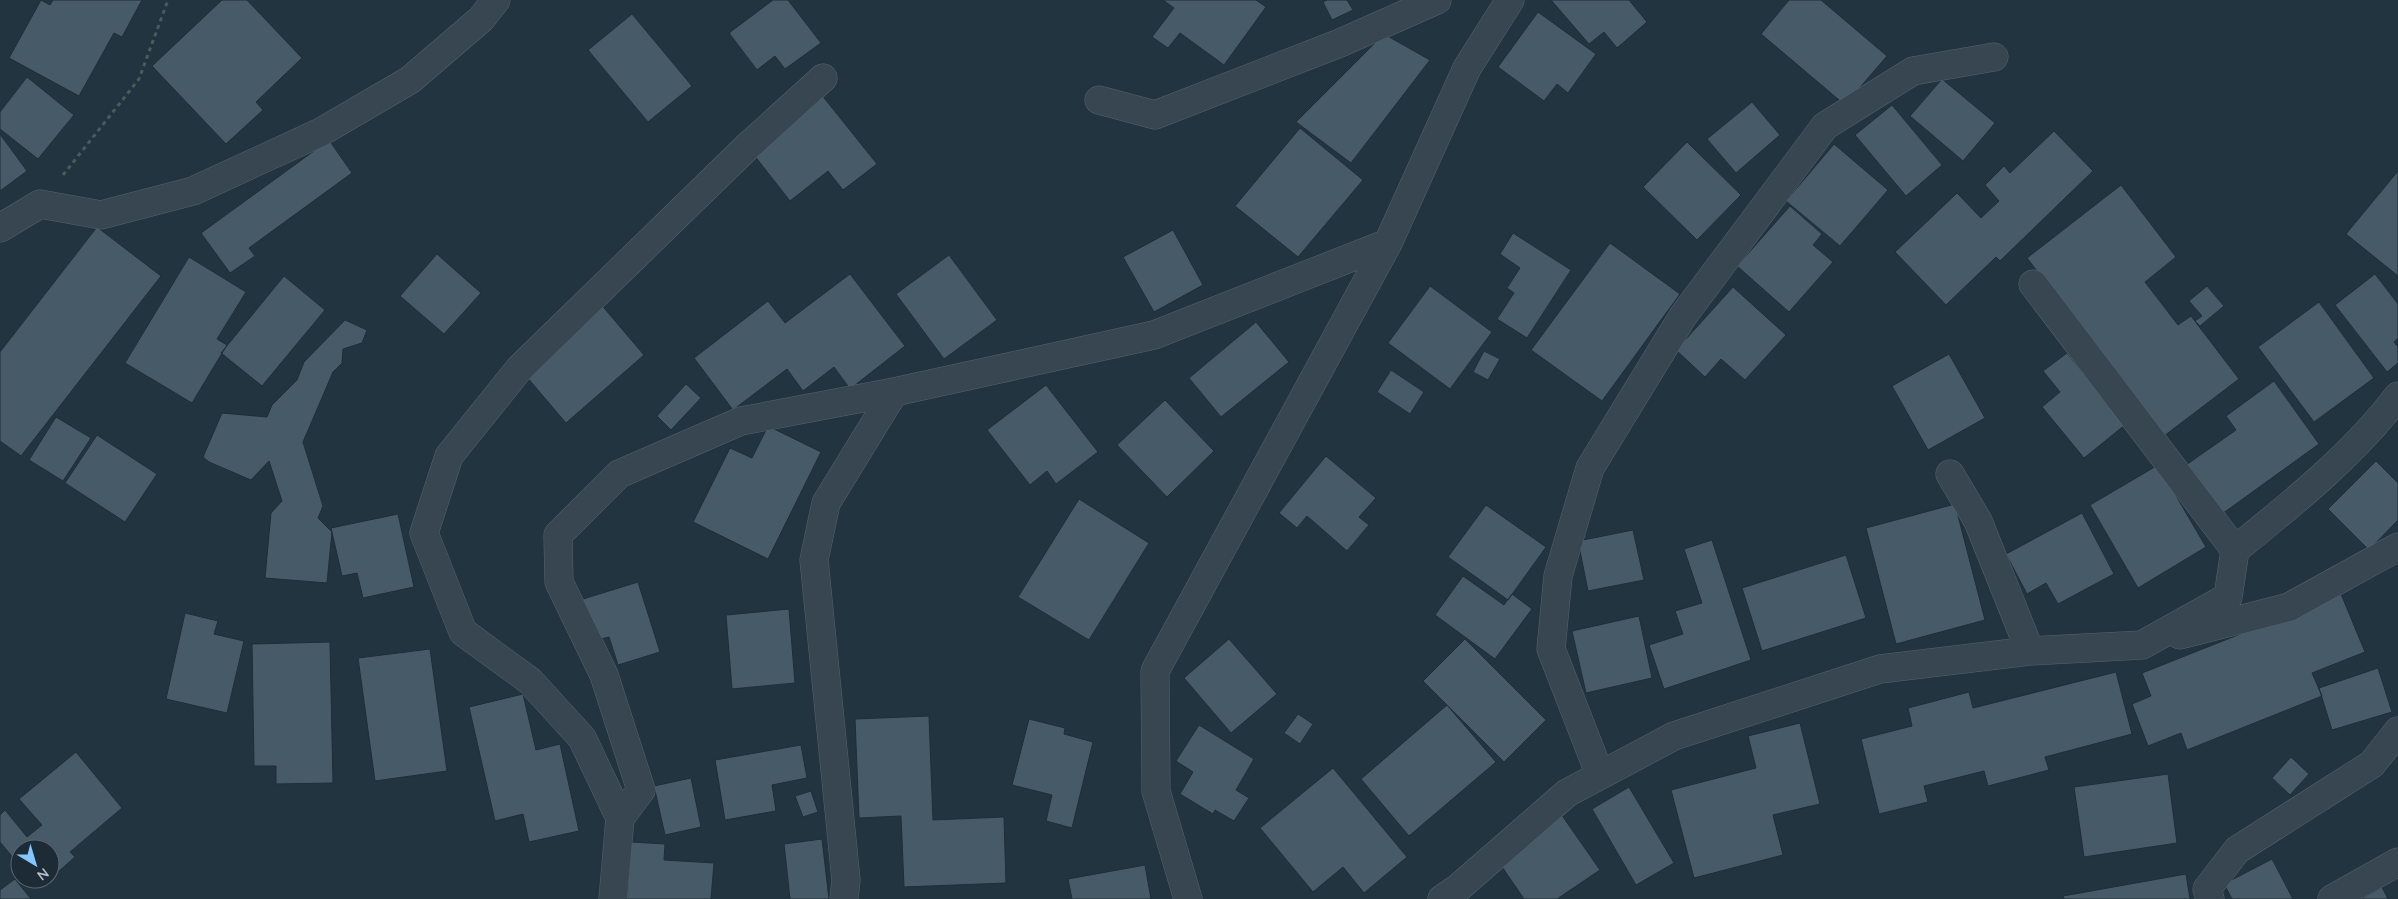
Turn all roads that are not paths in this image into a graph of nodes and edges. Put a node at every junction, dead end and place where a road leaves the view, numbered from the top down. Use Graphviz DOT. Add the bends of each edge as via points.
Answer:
graph roads {
  1 [pos="496,0"];
  2 [pos="1437,0"];
  3 [pos="1510,0"];
  4 [pos="1994,57"];
  5 [pos="823,78"];
  6 [pos="1099,100"];
  7 [pos="0,228"];
  8 [pos="1388,242"];
  9 [pos="2033,284"];
  10 [pos="894,392"];
  11 [pos="2398,396"];
  12 [pos="1950,474"];
  13 [pos="2398,547"];
  14 [pos="2235,550"];
  15 [pos="2142,645"];
  16 [pos="2030,651"];
  17 [pos="2398,731"];
  18 [pos="1600,775"];
  19 [pos="620,818"];
  20 [pos="2398,862"];
  21 [pos="613,899"];
  22 [pos="844,899"];
  23 [pos="1188,899"];
  24 [pos="1442,899"];
  25 [pos="2210,899"];
  26 [pos="2332,899"];
  1 -- 7 [label="street" via="482,19 410,80 321,132 192,191 101,216 40,204"];
  2 -- 6 [label="street" via="1340,43 1156,115"];
  3 -- 8 [label="street" via="1467,68"];
  4 -- 18 [label="street" via="1913,71 1825,126 1684,316 1590,468 1558,576 1551,649"];
  5 -- 19 [label="street" via="748,146 519,369 448,456 424,533 463,632 530,681 582,738"];
  8 -- 10 [label="street" via="1154,336"];
  8 -- 23 [label="street" via="1155,671 1156,790"];
  9 -- 14 [label="street"];
  10 -- 19 [label="street" via="742,421 619,474 558,535 559,582 604,675 641,790"];
  10 -- 22 [label="street" via="826,504 814,560 846,880"];
  11 -- 14 [label="street" via="2381,418 2297,500"];
  12 -- 16 [label="street" via="1978,522"];
  13 -- 15 [label="street" via="2289,607"];
  14 -- 15 [label="street" via="2228,597"];
  15 -- 16 [label="street"];
  16 -- 18 [label="street" via="1880,669 1674,736"];
  17 -- 25 [label="street" via="2372,764 2237,850 2207,889"];
  18 -- 24 [label="street" via="1567,793"];
  19 -- 21 [label="street"];
  20 -- 26 [label="street"];
}
